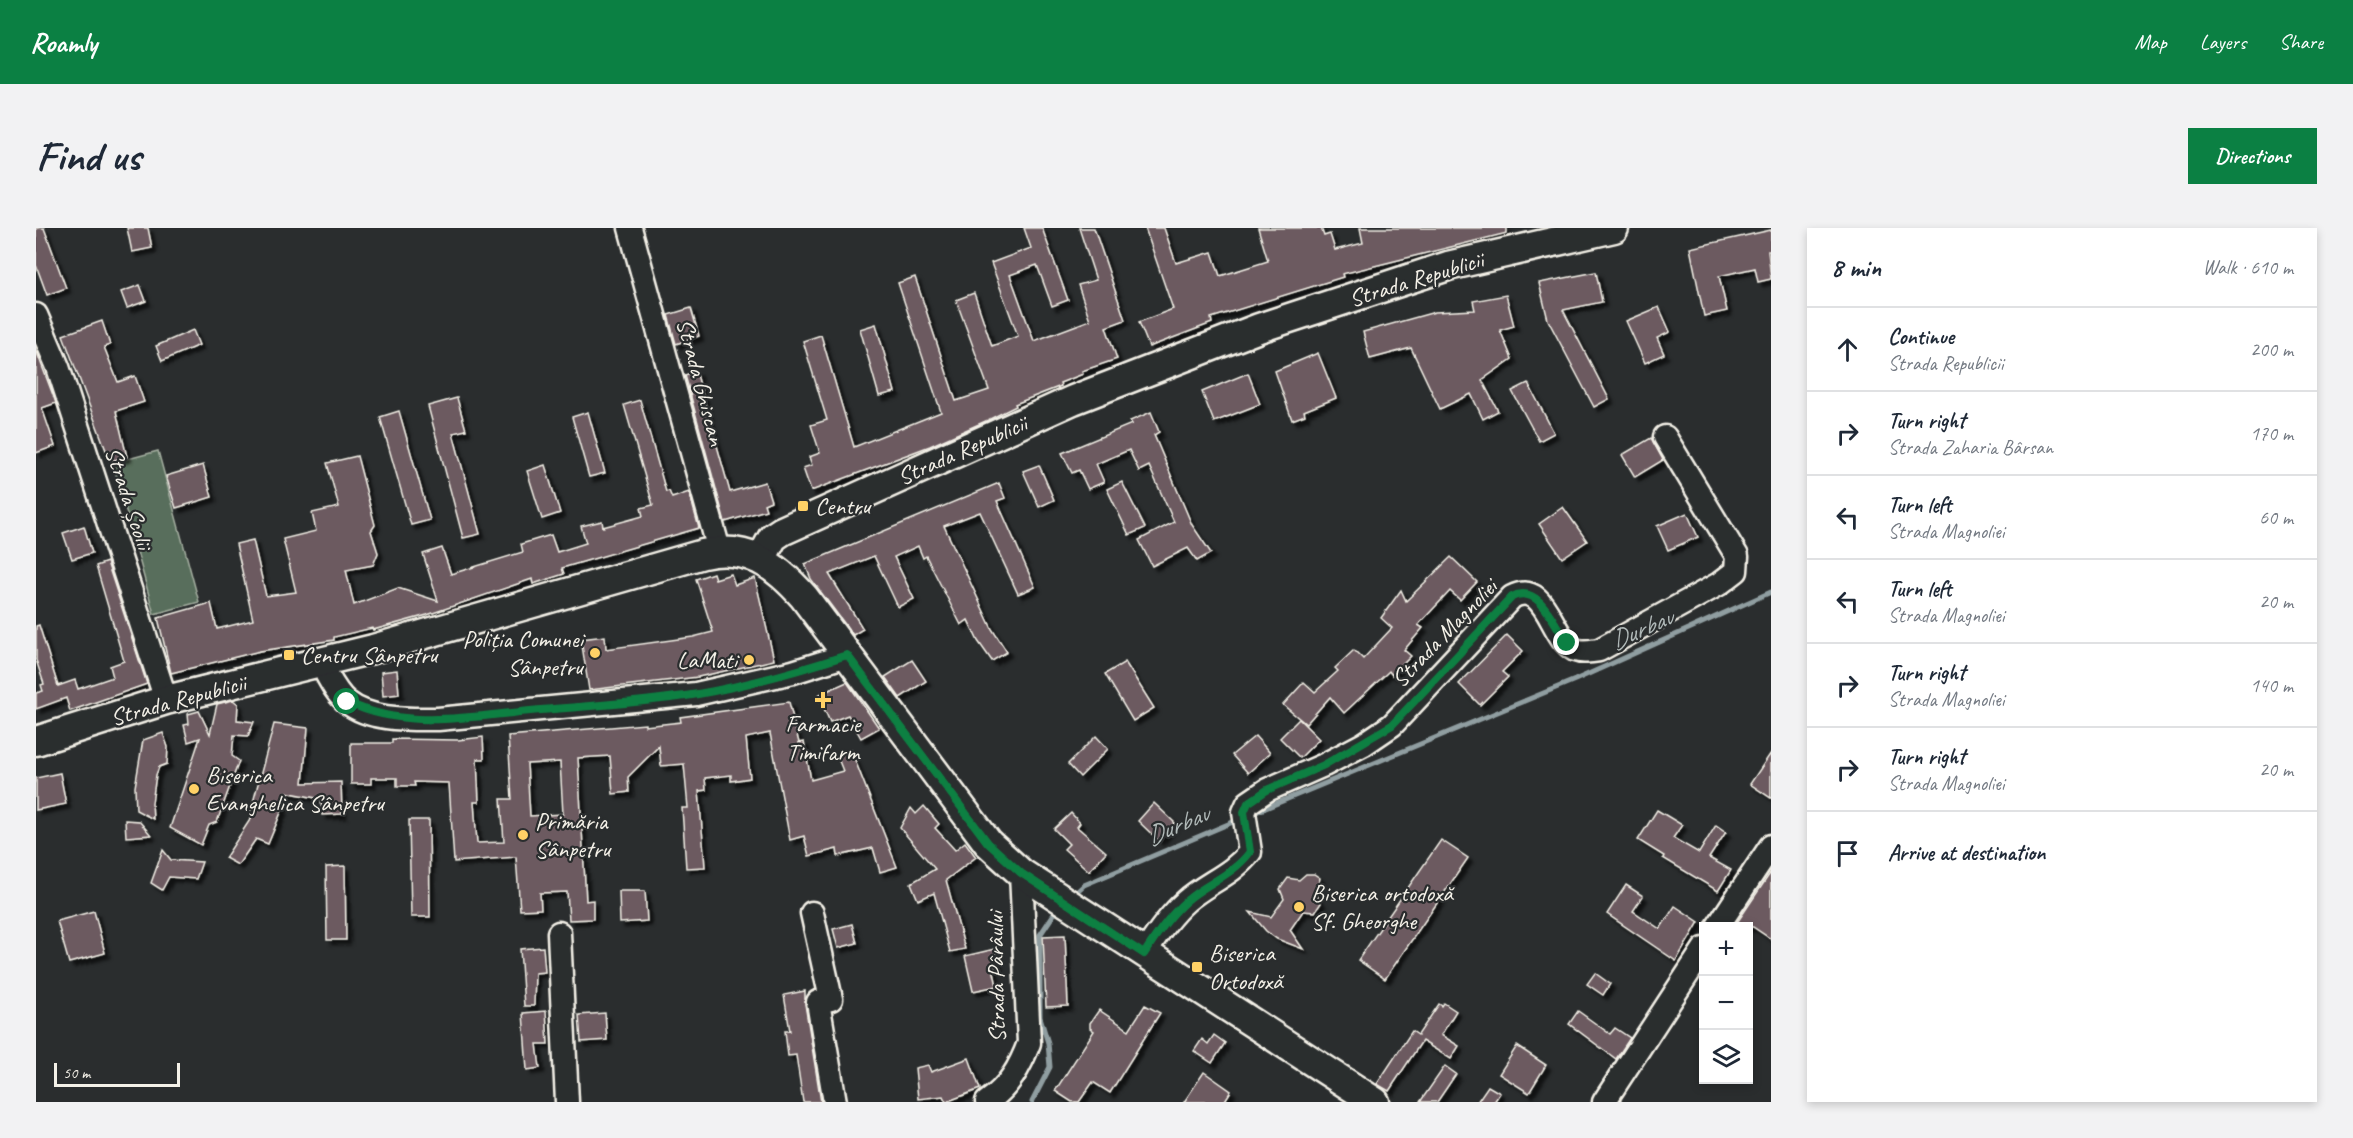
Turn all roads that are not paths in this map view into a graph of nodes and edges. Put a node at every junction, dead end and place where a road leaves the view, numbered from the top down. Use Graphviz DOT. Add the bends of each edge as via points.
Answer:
graph roads {
  1 [pos="630,228"];
  2 [pos="1614,228"];
  3 [pos="36,315"];
  4 [pos="1665,437"];
  5 [pos="720,550"];
  6 [pos="761,559"];
  7 [pos="847,655"];
  8 [pos="320,663"];
  9 [pos="166,700"];
  10 [pos="36,741"];
  11 [pos="1771,846"];
  12 [pos="1030,879"];
  13 [pos="812,913"];
  14 [pos="1721,922"];
  15 [pos="559,933"];
  16 [pos="1144,954"];
  17 [pos="1699,957"];
  18 [pos="1366,1100"];
  19 [pos="567,1102"];
  20 [pos="835,1102"];
  21 [pos="987,1102"];
  22 [pos="1604,1102"];
  1 -- 5 [label="street, Strada Ghiscan"];
  2 -- 6 [label="main road, Strada Republicii" via="1448,266 1259,328 1073,400 782,531 773,537"];
  3 -- 9 [label="street, Strada Școlii" via="58,367"];
  4 -- 16 [label="street, Strada Magnoliei" via="1737,556 1736,571 1599,650 1587,652 1567,643 1531,594 1512,597 1392,725 1248,803 1244,821 1250,852 1221,879 1187,900"];
  5 -- 6 [label="main road, Strada Republicii"];
  5 -- 8 [label="main road, Strada Republicii"];
  6 -- 7 [label="main road" via="787,577"];
  7 -- 8 [label="street" via="696,694 438,719 386,716 347,702"];
  7 -- 12 [label="main road" via="988,843"];
  8 -- 9 [label="main road, Strada Republicii"];
  9 -- 10 [label="main road, Strada Republicii"];
  11 -- 14 [label="street"];
  12 -- 16 [label="main road"];
  12 -- 21 [label="street, Strada Pârâului" via="1029,1043 1010,1082"];
  13 -- 20 [label="street" via="831,999 819,1002"];
  15 -- 19 [label="street"];
  16 -- 18 [label="main road"];
  17 -- 22 [label="street"];
}
